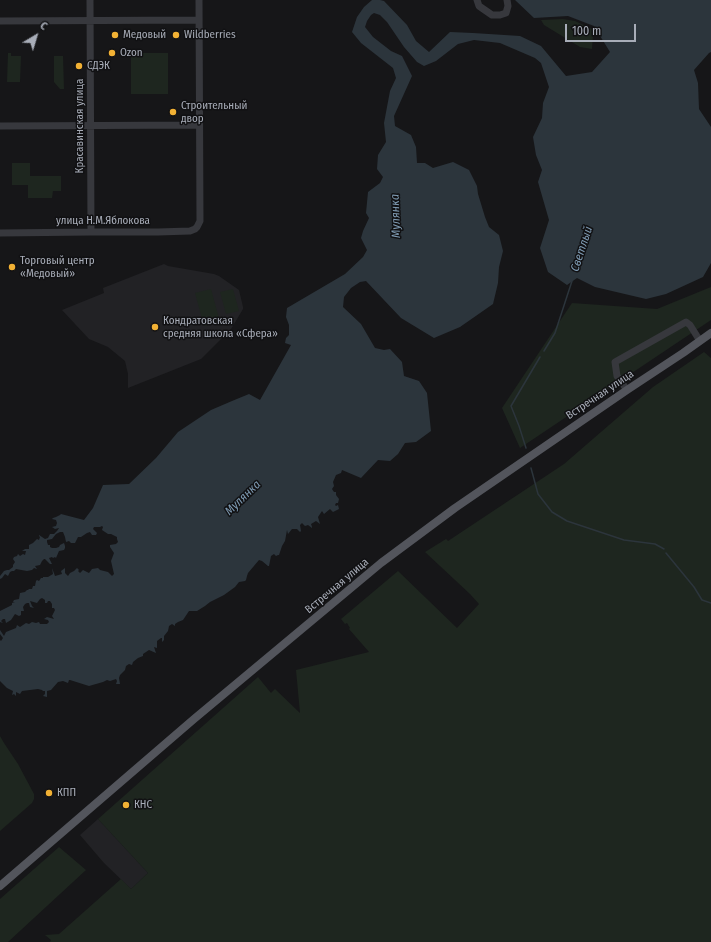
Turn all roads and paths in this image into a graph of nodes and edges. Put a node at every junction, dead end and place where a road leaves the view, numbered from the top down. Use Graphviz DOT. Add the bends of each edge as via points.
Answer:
graph roads {
  1 [pos="90,0"];
  2 [pos="199,0"];
  3 [pos="477,0"];
  4 [pos="507,0"];
  5 [pos="90,20"];
  6 [pos="199,20"];
  7 [pos="0,21"];
  8 [pos="91,125"];
  9 [pos="199,125"];
  10 [pos="0,126"];
  11 [pos="91,232"];
  12 [pos="0,233"];
  13 [pos="711,333"];
  14 [pos="700,341"];
  15 [pos="627,390"];
  16 [pos="0,886"];
  1 -- 5 [label="street, Красавинская улица"];
  2 -- 6 [label="street"];
  3 -- 4 [label="street" via="479,6 492,15 500,16 506,13"];
  5 -- 6 [label="street"];
  5 -- 7 [label="street"];
  5 -- 8 [label="street, Красавинская улица"];
  6 -- 9 [label="street"];
  8 -- 9 [label="street"];
  8 -- 10 [label="street"];
  8 -- 11 [label="street, Красавинская улица"];
  9 -- 11 [label="street, улица Н.М.Яблокова" via="200,221 195,229"];
  11 -- 12 [label="street, улица Н.М.Яблокова"];
  13 -- 14 [label="main road, Встречная улица"];
  14 -- 15 [label="main road, Встречная улица"];
  14 -- 15 [label="street" via="686,322 615,362 617,376"];
  15 -- 16 [label="main road, Встречная улица" via="455,508 381,563"];
}
